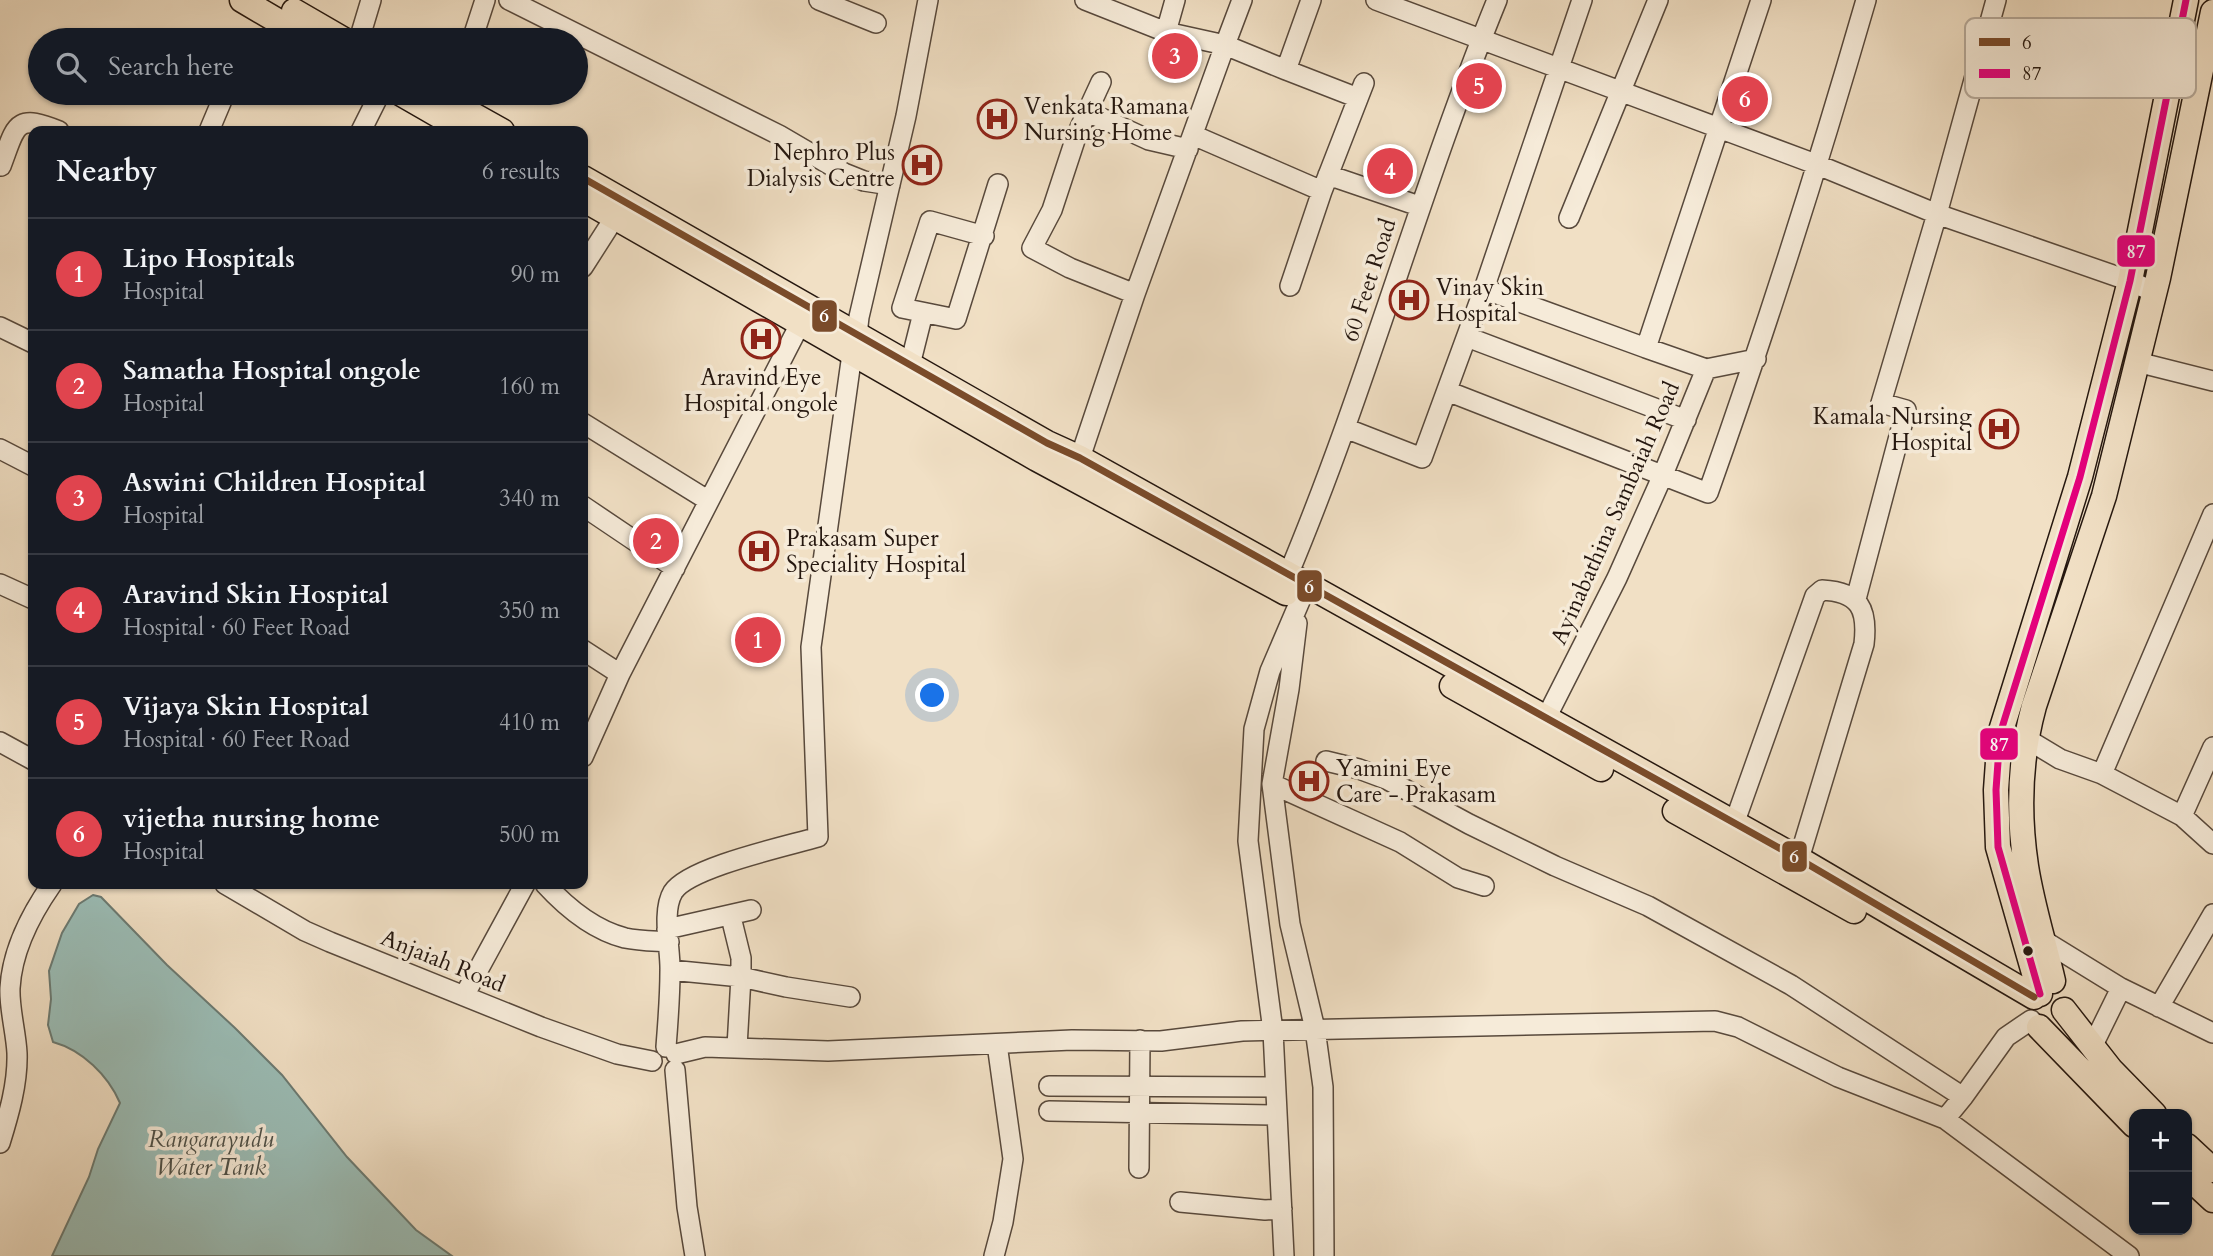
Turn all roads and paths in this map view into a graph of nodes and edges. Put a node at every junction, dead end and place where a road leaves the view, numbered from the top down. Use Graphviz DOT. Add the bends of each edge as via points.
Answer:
graph roads {
  1 [pos="242,0"];
  2 [pos="275,0"];
  3 [pos="371,0"];
  4 [pos="485,0"];
  5 [pos="509,0"];
  6 [pos="819,0"];
  7 [pos="928,0"];
  8 [pos="1085,0"];
  9 [pos="1175,0"];
  10 [pos="1242,0"];
  11 [pos="1311,0"];
  12 [pos="1376,0"];
  13 [pos="1497,0"];
  14 [pos="1583,0"];
  15 [pos="1658,0"];
  16 [pos="1760,0"];
  17 [pos="1866,0"];
  18 [pos="1996,0"];
  19 [pos="2186,0"];
  20 [pos="1991,18"];
  21 [pos="2182,18"];
  22 [pos="2212,18"];
  23 [pos="876,23"];
  24 [pos="290,28"];
  25 [pos="323,28"];
  26 [pos="363,28"];
  27 [pos="476,28"];
  28 [pos="565,28"];
  29 [pos="1166,32"];
  30 [pos="588,40"];
  31 [pos="1481,40"];
  32 [pos="1225,45"];
  33 [pos="1559,68"];
  34 [pos="1286,70"];
  35 [pos="1101,82"];
  36 [pos="1622,91"];
  37 [pos="2196,94"];
  38 [pos="1969,98"];
  39 [pos="2166,98"];
  40 [pos="2195,98"];
  41 [pos="220,105"];
  42 [pos="374,105"];
  43 [pos="450,108"];
  44 [pos="1086,111"];
  45 [pos="47,126"];
  46 [pos="211,126"];
  47 [pos="364,126"];
  48 [pos="491,126"];
  49 [pos="1718,127"];
  50 [pos="1191,142"];
  51 [pos="1818,165"];
  52 [pos="1,166"];
  53 [pos="588,182"];
  54 [pos="1325,183"];
  55 [pos="998,184"];
  56 [pos="890,185"];
  57 [pos="588,201"];
  58 [pos="1419,206"];
  59 [pos="619,210"];
  60 [pos="1937,214"];
  61 [pos="1569,218"];
  62 [pos="984,236"];
  63 [pos="588,259"];
  64 [pos="2130,281"];
  65 [pos="1290,286"];
  66 [pos="1484,289"];
  67 [pos="2154,292"];
  68 [pos="1135,294"];
  69 [pos="923,313"];
  70 [pos="800,324"];
  71 [pos="0,327"];
  72 [pos="1467,337"];
  73 [pos="28,341"];
  74 [pos="855,345"];
  75 [pos="1646,348"];
  76 [pos="1756,359"];
  77 [pos="2137,362"];
  78 [pos="909,365"];
  79 [pos="1706,369"];
  80 [pos="2213,381"];
  81 [pos="1447,391"];
  82 [pos="950,399"];
  83 [pos="1686,420"];
  84 [pos="588,426"];
  85 [pos="1345,428"];
  86 [pos="0,449"];
  87 [pos="1080,458"];
  88 [pos="28,463"];
  89 [pos="1662,477"];
  90 [pos="709,501"];
  91 [pos="588,509"];
  92 [pos="2213,514"];
  93 [pos="674,568"];
  94 [pos="0,584"];
  95 [pos="1294,588"];
  96 [pos="28,597"];
  97 [pos="1856,599"];
  98 [pos="588,653"];
  99 [pos="620,674"];
  100 [pos="1543,726"];
  101 [pos="2025,738"];
  102 [pos="0,742"];
  103 [pos="588,746"];
  104 [pos="2213,747"];
  105 [pos="28,757"];
  106 [pos="1326,761"];
  107 [pos="2102,774"];
  108 [pos="1272,784"];
  109 [pos="2182,816"];
  110 [pos="1734,824"];
  111 [pos="2213,844"];
  112 [pos="1799,859"];
  113 [pos="1484,886"];
  114 [pos="48,889"];
  115 [pos="237,889"];
  116 [pos="522,889"];
  117 [pos="550,889"];
  118 [pos="751,911"];
  119 [pos="2213,914"];
  120 [pos="731,917"];
  121 [pos="668,936"];
  122 [pos="2043,940"];
  123 [pos="670,970"];
  124 [pos="741,977"];
  125 [pos="2121,988"];
  126 [pos="5,989"];
  127 [pos="464,996"];
  128 [pos="850,997"];
  129 [pos="2159,1007"];
  130 [pos="2042,1008"];
  131 [pos="1315,1029"];
  132 [pos="1273,1031"];
  133 [pos="2213,1033"];
  134 [pos="1140,1040"];
  135 [pos="997,1044"];
  136 [pos="737,1047"];
  137 [pos="2092,1047"];
  138 [pos="666,1061"];
  139 [pos="1140,1085"];
  140 [pos="1049,1086"];
  141 [pos="1275,1087"];
  142 [pos="1963,1097"];
  143 [pos="2149,1109"];
  144 [pos="1049,1111"];
  145 [pos="1140,1112"];
  146 [pos="1277,1115"];
  147 [pos="4,1118"];
  148 [pos="1945,1119"];
  149 [pos="2129,1119"];
  150 [pos="0,1143"];
  151 [pos="2192,1151"];
  152 [pos="1139,1168"];
  153 [pos="2213,1170"];
  154 [pos="2192,1181"];
  155 [pos="2213,1200"];
  156 [pos="1180,1202"];
  157 [pos="1282,1209"];
  158 [pos="682,1256"];
  159 [pos="695,1256"];
  160 [pos="994,1256"];
  161 [pos="1284,1256"];
  162 [pos="1324,1256"];
  163 [pos="2129,1256"];
  1 -- 24 [label="main road"];
  2 -- 25 [label="main road"];
  3 -- 26 [label="street"];
  4 -- 27 [label="street"];
  5 -- 28 [label="street"];
  6 -- 23 [label="street"];
  7 -- 56 [label="street"];
  8 -- 29 [label="street"];
  9 -- 29 [label="street"];
  10 -- 32 [label="street"];
  11 -- 34 [label="street"];
  12 -- 31 [label="street"];
  13 -- 31 [label="street, 60 Feet Road"];
  14 -- 33 [label="street"];
  15 -- 36 [label="street"];
  16 -- 49 [label="street"];
  17 -- 51 [label="street"];
  18 -- 20 [label="street"];
  19 -- 21 [label="main road"];
  22 -- 37 [label="main road"];
  29 -- 32 [label="street"];
  30 -- 56 [label="street" via="779,135 844,173"];
  31 -- 33 [label="street"];
  31 -- 58 [label="street, 60 Feet Road"];
  32 -- 34 [label="street"];
  32 -- 50 [label="street"];
  33 -- 36 [label="street"];
  33 -- 66 [label="street"];
  34 -- 54 [label="street" via="1361,90"];
  35 -- 44 [label="street"];
  36 -- 49 [label="street"];
  36 -- 61 [label="street"];
  38 -- 60 [label="street"];
  39 -- 64 [label="main road"];
  40 -- 67 [label="main road"];
  41 -- 46 [label="street"];
  42 -- 47 [label="street"];
  43 -- 48 [label="main road"];
  44 -- 50 [label="street" via="1149,140"];
  44 -- 68 [label="street" via="1057,198 1032,248"];
  45 -- 52 [label="street" via="35,121 19,125"];
  49 -- 51 [label="street"];
  49 -- 75 [label="street"];
  50 -- 54 [label="street"];
  50 -- 68 [label="street"];
  51 -- 60 [label="street"];
  51 -- 76 [label="street"];
  53 -- 59 [label="main road"];
  54 -- 58 [label="street"];
  54 -- 65 [label="street"];
  55 -- 62 [label="street"];
  56 -- 74 [label="street"];
  57 -- 59 [label="main road"];
  58 -- 85 [label="street, 60 Feet Road"];
  59 -- 63 [label="street"];
  59 -- 70 [label="main road"];
  59 -- 74 [label="main road"];
  60 -- 64 [label="street"];
  60 -- 97 [label="street" via="1881,403 1906,410"];
  62 -- 69 [label="street" via="956,319"];
  62 -- 69 [label="street" via="930,221 902,308"];
  64 -- 67 [label="street"];
  64 -- 130 [label="main road" via="2080,477 2000,734 1998,847"];
  66 -- 72 [label="street"];
  66 -- 75 [label="street, Ayinabathina Sambaiah Road"];
  67 -- 77 [label="main road"];
  68 -- 87 [label="street"];
  69 -- 78 [label="street"];
  70 -- 74 [label="main road"];
  70 -- 90 [label="street"];
  71 -- 73 [label="street"];
  72 -- 81 [label="street"];
  72 -- 83 [label="street"];
  74 -- 78 [label="main road"];
  74 -- 82 [label="main road"];
  74 -- 121 [label="street" via="811,647 818,837 714,867 687,880 674,891 670,902"];
  75 -- 79 [label="street, Ayinabathina Sambaiah Road"];
  76 -- 79 [label="street"];
  76 -- 89 [label="street" via="1708,493"];
  77 -- 80 [label="street"];
  77 -- 101 [label="main road" via="2104,496"];
  78 -- 82 [label="main road"];
  79 -- 83 [label="street, Ayinabathina Sambaiah Road"];
  81 -- 85 [label="street" via="1422,458"];
  81 -- 89 [label="street"];
  82 -- 87 [label="main road"];
  82 -- 95 [label="main road"];
  83 -- 89 [label="street, Ayinabathina Sambaiah Road"];
  84 -- 90 [label="street"];
  85 -- 95 [label="street, 60 Feet Road"];
  86 -- 88 [label="street"];
  87 -- 95 [label="main road"];
  89 -- 100 [label="street, Ayinabathina Sambaiah Road"];
  90 -- 93 [label="street"];
  91 -- 93 [label="street"];
  92 -- 107 [label="street"];
  93 -- 99 [label="street"];
  94 -- 96 [label="street"];
  95 -- 100 [label="main road"];
  95 -- 108 [label="street" via="1289,689"];
  95 -- 132 [label="street" via="1254,729 1251,776 1248,841"];
  97 -- 110 [label="street" via="1830,590 1815,596"];
  97 -- 112 [label="street" via="1864,612 1864,644"];
  98 -- 99 [label="street"];
  99 -- 103 [label="street"];
  100 -- 110 [label="main road" via="1629,766"];
  100 -- 130 [label="main road"];
  101 -- 107 [label="street" via="2060,759"];
  101 -- 122 [label="main road" via="2022,827"];
  102 -- 105 [label="street"];
  104 -- 109 [label="street"];
  106 -- 142 [label="street" via="1386,779 1555,866 1648,906 1791,985"];
  107 -- 109 [label="street"];
  108 -- 113 [label="street" via="1400,842 1458,878"];
  108 -- 131 [label="street" via="1290,924"];
  109 -- 111 [label="street"];
  110 -- 112 [label="main road"];
  112 -- 130 [label="main road"];
  114 -- 126 [label="street" via="16,953"];
  115 -- 127 [label="street, Anjaiah Road" via="305,931"];
  116 -- 127 [label="street"];
  117 -- 121 [label="street" via="596,926 625,938"];
  118 -- 120 [label="street"];
  119 -- 129 [label="street"];
  120 -- 121 [label="street"];
  120 -- 124 [label="street"];
  121 -- 123 [label="street"];
  122 -- 125 [label="street"];
  122 -- 130 [label="main road"];
  123 -- 124 [label="street"];
  123 -- 138 [label="street"];
  124 -- 128 [label="street"];
  124 -- 136 [label="street"];
  125 -- 129 [label="street"];
  125 -- 137 [label="street"];
  126 -- 147 [label="street" via="18,1055"];
  127 -- 138 [label="street, Anjaiah Road" via="604,1049"];
  129 -- 133 [label="street"];
  130 -- 137 [label="main road"];
  130 -- 142 [label="street" via="2006,1037"];
  130 -- 149 [label="main road"];
  131 -- 132 [label="street"];
  131 -- 148 [label="street" via="1715,1021"];
  131 -- 162 [label="street" via="1323,1087"];
  132 -- 134 [label="street"];
  132 -- 141 [label="street"];
  134 -- 135 [label="street"];
  134 -- 139 [label="street"];
  135 -- 136 [label="street" via="828,1051"];
  135 -- 160 [label="street" via="1013,1159"];
  136 -- 138 [label="street" via="705,1047"];
  137 -- 143 [label="main road"];
  138 -- 158 [label="street" via="676,1230"];
  138 -- 159 [label="street"];
  139 -- 140 [label="street"];
  139 -- 141 [label="street"];
  139 -- 145 [label="street"];
  141 -- 146 [label="street"];
  142 -- 148 [label="street"];
  144 -- 145 [label="street"];
  145 -- 146 [label="street"];
  145 -- 152 [label="street"];
  146 -- 157 [label="street"];
  147 -- 150 [label="street"];
  148 -- 163 [label="street"];
  151 -- 153 [label="main road"];
  154 -- 155 [label="main road"];
  156 -- 157 [label="street"];
  157 -- 161 [label="street"];
}
